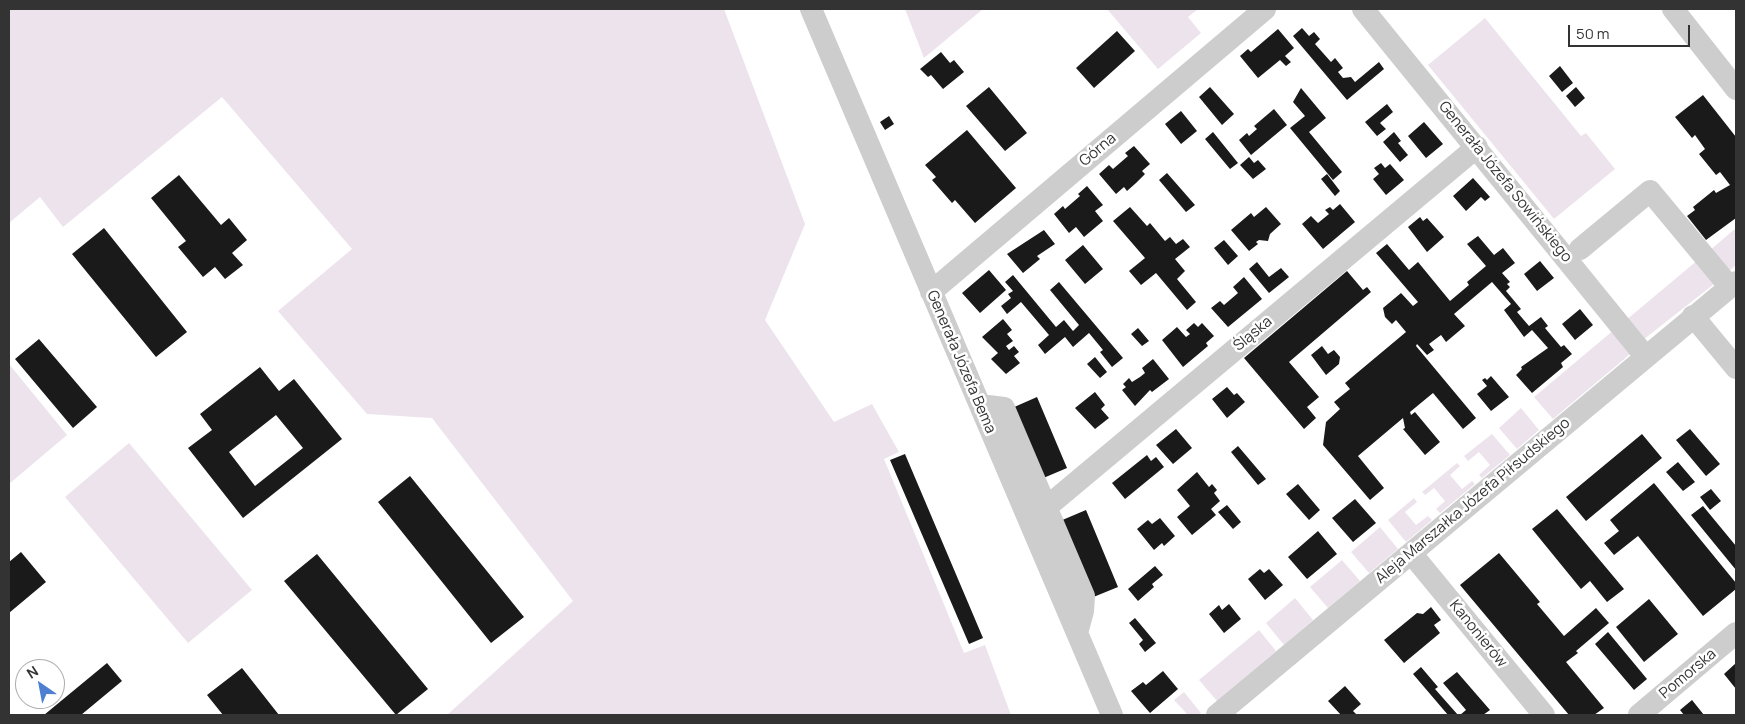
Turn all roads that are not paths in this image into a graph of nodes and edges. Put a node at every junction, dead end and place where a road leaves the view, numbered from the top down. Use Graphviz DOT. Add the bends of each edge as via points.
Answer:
graph roads {
  1 [pos="811,9"];
  2 [pos="1265,9"];
  3 [pos="1363,9"];
  4 [pos="1677,10"];
  5 [pos="1736,89"];
  6 [pos="1477,147"];
  7 [pos="1580,249"];
  8 [pos="1734,282"];
  9 [pos="931,292"];
  10 [pos="1693,316"];
  11 [pos="1645,356"];
  12 [pos="1736,368"];
  13 [pos="1038,514"];
  14 [pos="1411,553"];
  15 [pos="1736,633"];
  16 [pos="1112,715"];
  17 [pos="1217,715"];
  18 [pos="1544,715"];
  19 [pos="1639,715"];
  1 -- 9 [label="street, Generała Józefa Bema"];
  2 -- 9 [label="street, Górna"];
  3 -- 6 [label="street, Generała Józefa Sowińskiego"];
  4 -- 5 [label="street"];
  6 -- 11 [label="street, Generała Józefa Sowińskiego"];
  6 -- 13 [label="street, Śląska"];
  7 -- 8 [label="street" via="1650,191"];
  8 -- 10 [label="street, Aleja Marszałka Józefa Piłsudskiego"];
  9 -- 13 [label="street, Generała Józefa Bema" via="980,405 1004,408"];
  10 -- 11 [label="street, Aleja Marszałka Józefa Piłsudskiego"];
  10 -- 12 [label="street"];
  11 -- 14 [label="street, Aleja Marszałka Józefa Piłsudskiego"];
  13 -- 16 [label="street" via="1084,596 1077,633"];
  14 -- 17 [label="street, Aleja Marszałka Józefa Piłsudskiego"];
  14 -- 18 [label="street, Kanonierów"];
  15 -- 19 [label="street, Pomorska"];
}
